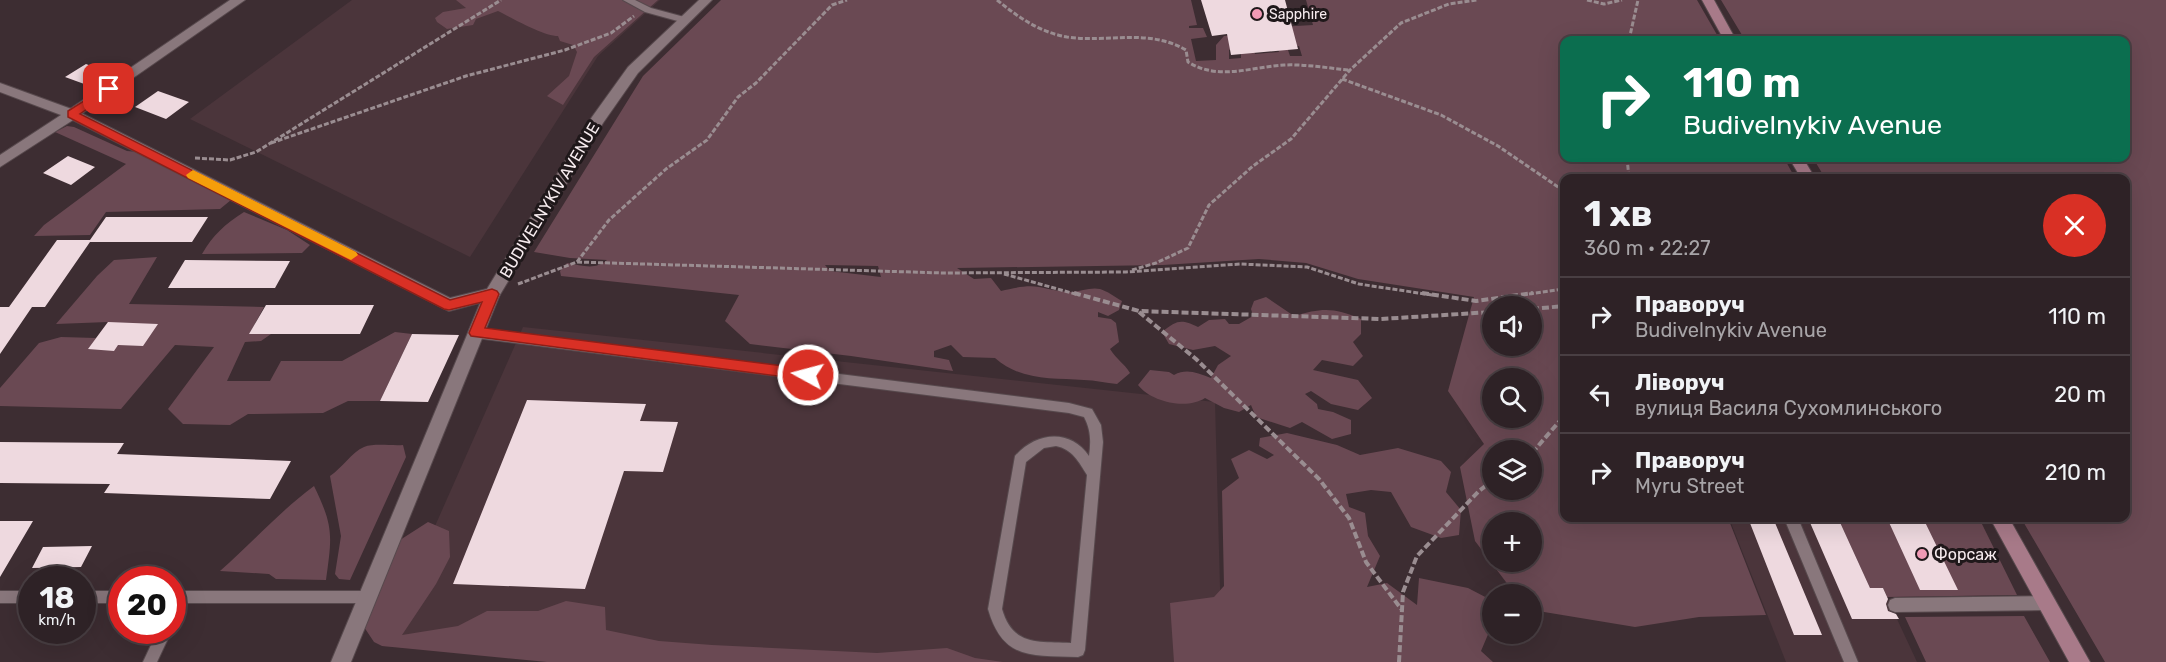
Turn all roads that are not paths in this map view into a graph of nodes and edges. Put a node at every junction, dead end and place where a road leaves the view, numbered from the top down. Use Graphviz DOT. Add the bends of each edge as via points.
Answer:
graph roads {
  1 [pos="238,0"];
  2 [pos="628,0"];
  3 [pos="706,0"];
  4 [pos="1708,0"];
  5 [pos="685,20"];
  6 [pos="1728,36"];
  7 [pos="0,87"];
  8 [pos="72,114"];
  9 [pos="0,162"];
  10 [pos="492,294"];
  11 [pos="476,333"];
  12 [pos="1095,476"];
  13 [pos="1793,522"];
  14 [pos="2001,522"];
  15 [pos="0,597"];
  16 [pos="18,597"];
  17 [pos="186,597"];
  18 [pos="368,597"];
  19 [pos="2047,603"];
  20 [pos="1895,605"];
  21 [pos="158,644"];
  22 [pos="150,662"];
  23 [pos="341,662"];
  24 [pos="1851,662"];
  25 [pos="2080,662"];
  1 -- 8 [label="street"];
  2 -- 5 [label="lane"];
  3 -- 5 [label="street, BUDIVELNYKIV AVENUE"];
  4 -- 6 [label="main road"];
  5 -- 10 [label="street, BUDIVELNYKIV AVENUE" via="633,70 597,120"];
  7 -- 8 [label="street"];
  8 -- 9 [label="street"];
  8 -- 10 [label="street" via="449,305"];
  10 -- 11 [label="street, BUDIVELNYKIV AVENUE"];
  11 -- 12 [label="lane" via="1070,408 1088,413 1095,426"];
  11 -- 18 [label="street, BUDIVELNYKIV AVENUE"];
  12 -- 12 [label="lane" via="1078,650 1020,646 1002,631 995,609 1020,460 1035,444 1058,441 1078,451"];
  13 -- 24 [label="lane"];
  14 -- 19 [label="main road"];
  15 -- 16 [label="lane"];
  17 -- 18 [label="lane"];
  18 -- 23 [label="street, BUDIVELNYKIV AVENUE"];
  19 -- 20 [label="lane"];
  19 -- 25 [label="main road"];
  21 -- 22 [label="lane"];
}
